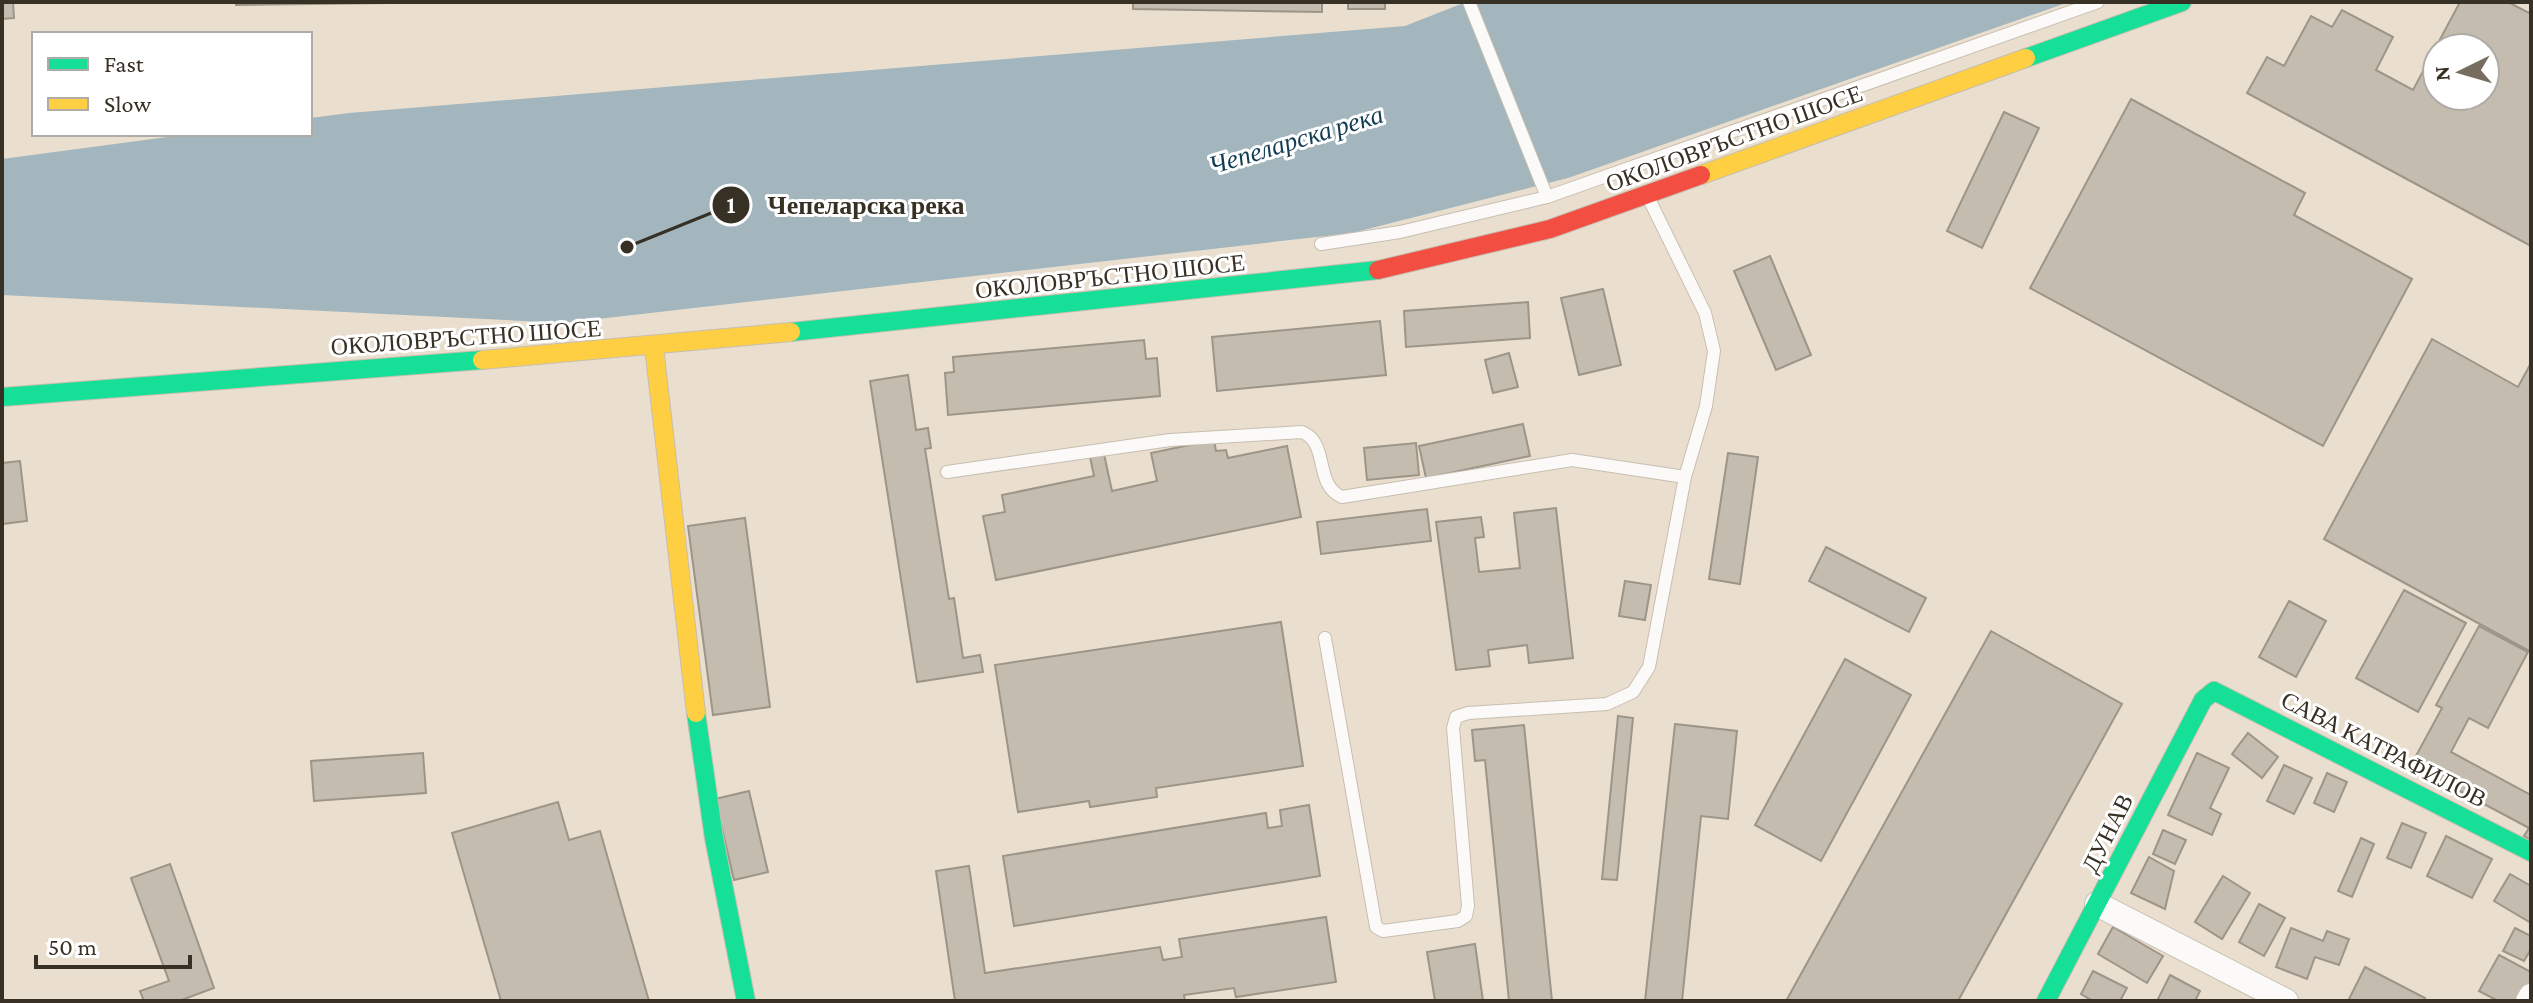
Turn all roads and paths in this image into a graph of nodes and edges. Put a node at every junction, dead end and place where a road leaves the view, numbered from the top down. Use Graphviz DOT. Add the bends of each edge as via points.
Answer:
graph roads {
  1 [pos="1469,2"];
  2 [pos="2098,2"];
  3 [pos="2182,2"];
  4 [pos="1647,195"];
  5 [pos="1547,197"];
  6 [pos="1321,244"];
  7 [pos="654,347"];
  8 [pos="2,397"];
  9 [pos="947,472"];
  10 [pos="1685,477"];
  11 [pos="1325,638"];
  12 [pos="2214,691"];
  13 [pos="2531,852"];
  14 [pos="2097,904"];
  15 [pos="746,1001"];
  16 [pos="2046,1001"];
  17 [pos="2286,1001"];
  1 -- 5 [label="lane"];
  2 -- 5 [label="lane"];
  3 -- 4 [label="street, ОКОЛОВРЪСТНО ШОСЕ"];
  4 -- 7 [label="street, ОКОЛОВРЪСТНО ШОСЕ" via="1550,229 1377,270"];
  4 -- 10 [label="lane" via="1705,313 1714,351 1706,406"];
  5 -- 6 [label="lane" via="1400,232"];
  7 -- 8 [label="street, ОКОЛОВРЪСТНО ШОСЕ"];
  7 -- 15 [label="street" via="700,767"];
  9 -- 10 [label="lane" via="1170,440 1302,432 1316,442 1327,486 1342,497 1572,460"];
  10 -- 11 [label="lane" via="1649,667 1633,692 1607,704 1456,717 1468,906 1458,921 1383,931 1372,919"];
  12 -- 13 [label="street, САВА КАТРАФИЛОВ"];
  12 -- 14 [label="street, ДУНАВ" via="2203,700"];
  14 -- 16 [label="street, ДУНАВ"];
  14 -- 17 [label="street"];
}
